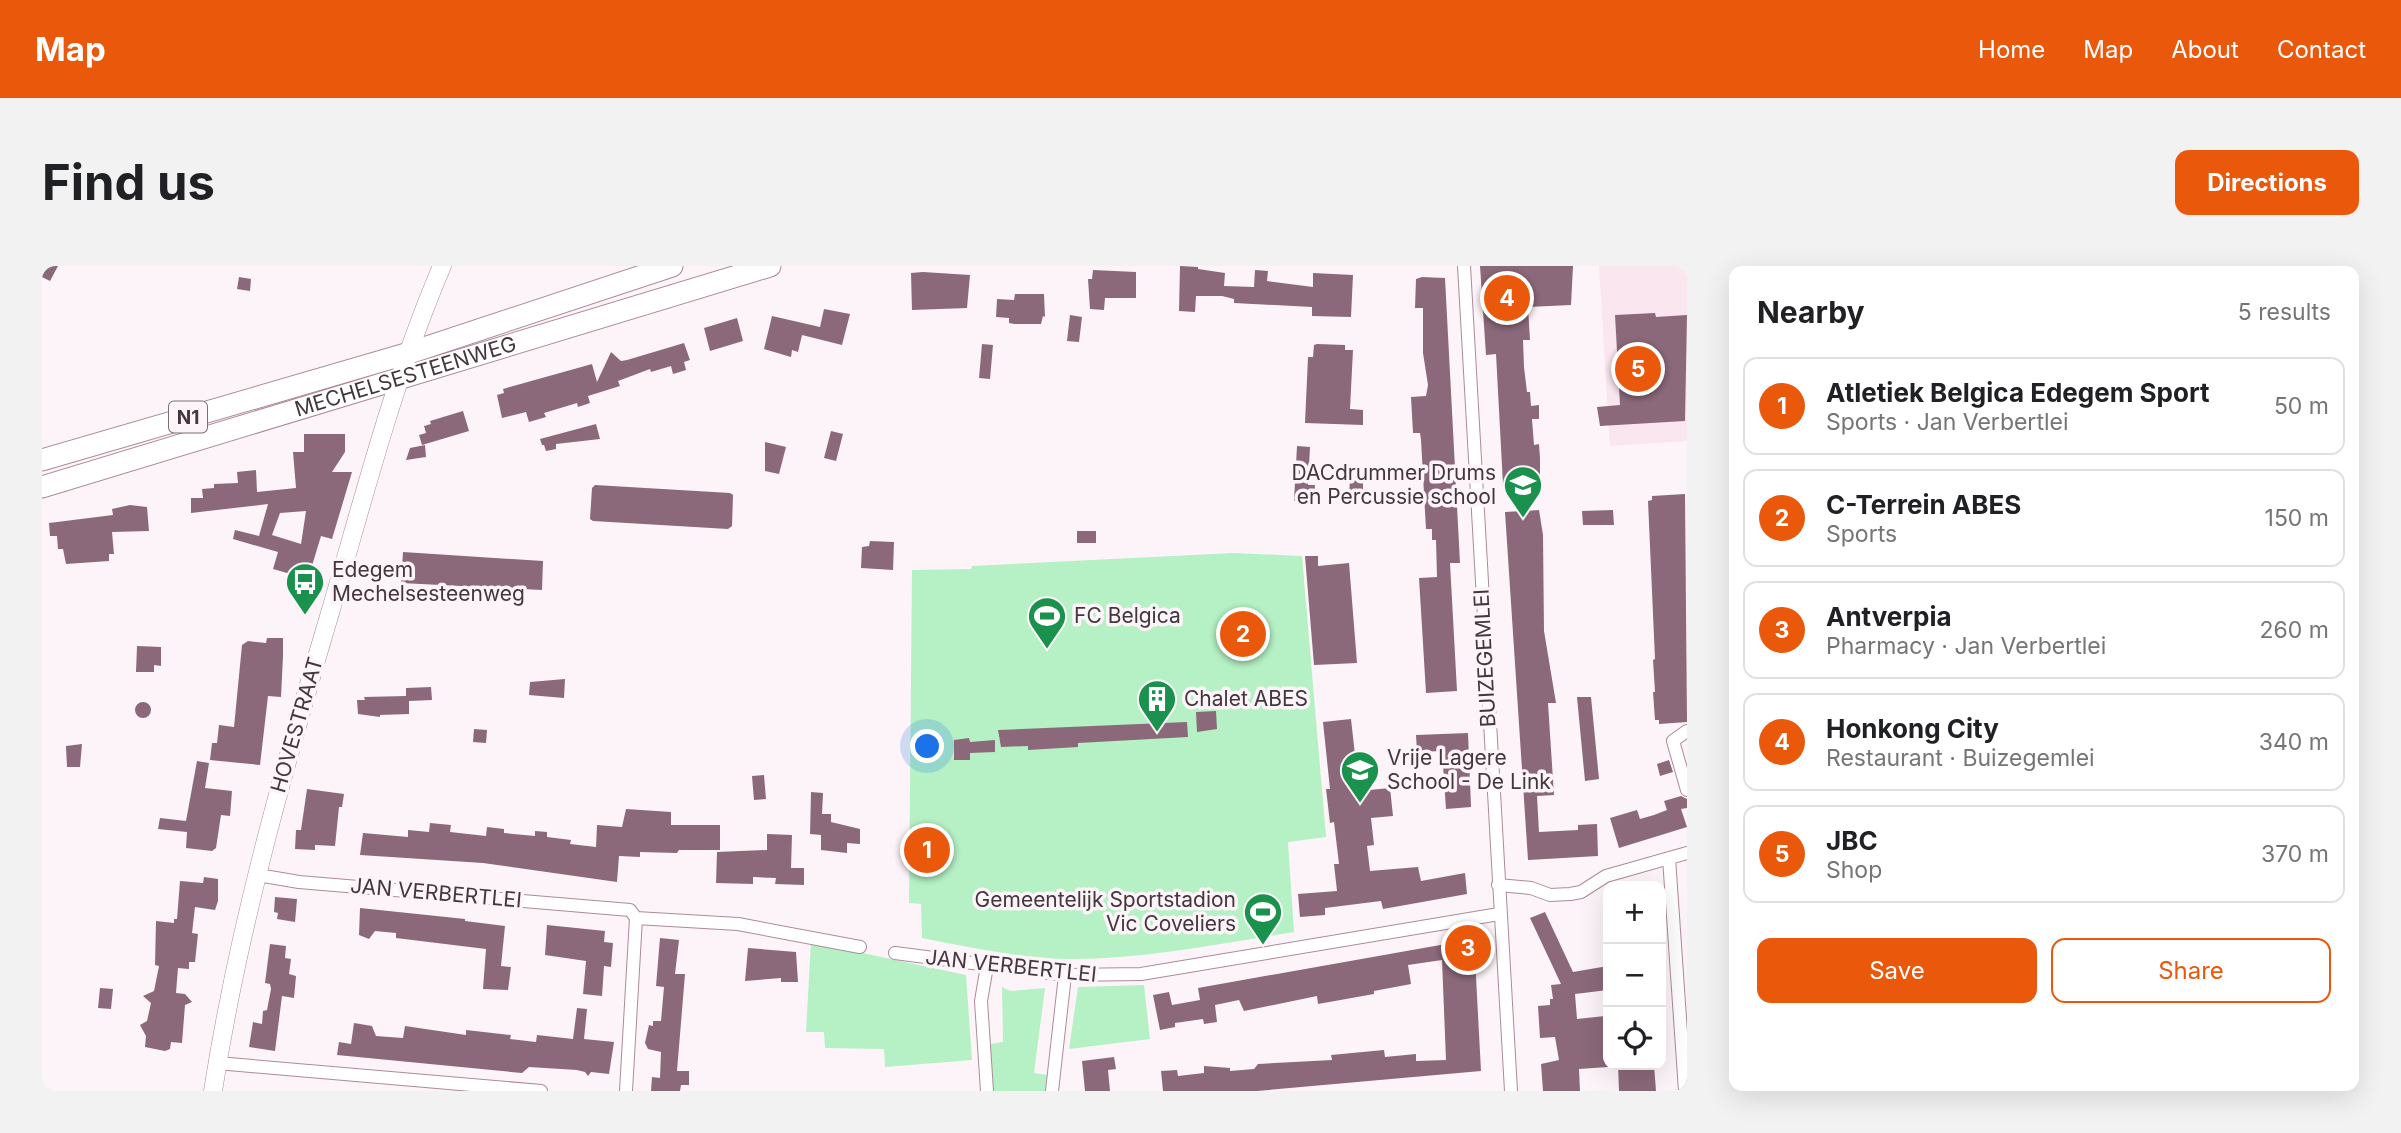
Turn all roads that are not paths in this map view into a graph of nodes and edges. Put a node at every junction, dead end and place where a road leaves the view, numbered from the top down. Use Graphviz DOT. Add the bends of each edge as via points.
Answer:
graph roads {
  1 [pos="442,266"];
  2 [pos="672,266"];
  3 [pos="769,266"];
  4 [pos="1464,266"];
  5 [pos="404,366"];
  6 [pos="42,460"];
  7 [pos="42,487"];
  8 [pos="1687,731"];
  9 [pos="1687,790"];
  10 [pos="1687,853"];
  11 [pos="1668,859"];
  12 [pos="258,875"];
  13 [pos="1498,886"];
  14 [pos="1499,914"];
  15 [pos="636,918"];
  16 [pos="860,947"];
  17 [pos="895,953"];
  18 [pos="987,967"];
  19 [pos="1065,975"];
  20 [pos="1685,1039"];
  21 [pos="217,1063"];
  22 [pos="213,1091"];
  23 [pos="541,1091"];
  24 [pos="626,1091"];
  25 [pos="987,1091"];
  26 [pos="1052,1091"];
  27 [pos="1511,1091"];
  28 [pos="1685,1091"];
  1 -- 5 [label="street, HOVESTRAAT"];
  2 -- 5 [label="main road, MECHELSESTEENWEG / N1"];
  3 -- 5 [label="main road, MECHELSESTEENWEG / N1" via="454,360"];
  4 -- 13 [label="street, BUIZEGEMLEI"];
  5 -- 6 [label="main road, MECHELSESTEENWEG / N1"];
  5 -- 7 [label="main road, MECHELSESTEENWEG / N1"];
  5 -- 12 [label="street, HOVESTRAAT" via="291,741"];
  8 -- 9 [label="street" via="1673,741"];
  10 -- 11 [label="street"];
  11 -- 13 [label="street" via="1606,876 1570,894"];
  11 -- 20 [label="street"];
  12 -- 15 [label="street, JAN VERBERTLEI" via="630,909"];
  12 -- 21 [label="street, HOVESTRAAT"];
  13 -- 14 [label="street, BUIZEGEMLEI"];
  14 -- 19 [label="street, JAN VERBERTLEI" via="1141,974"];
  14 -- 27 [label="street, BUIZEGEMLEI"];
  15 -- 16 [label="street, JAN VERBERTLEI" via="738,924"];
  15 -- 24 [label="street"];
  17 -- 18 [label="street, JAN VERBERTLEI"];
  18 -- 19 [label="street, JAN VERBERTLEI"];
  18 -- 25 [label="street" via="981,1001"];
  19 -- 26 [label="street"];
  20 -- 28 [label="street"];
  21 -- 22 [label="street, HOVESTRAAT"];
  21 -- 23 [label="street"];
}
